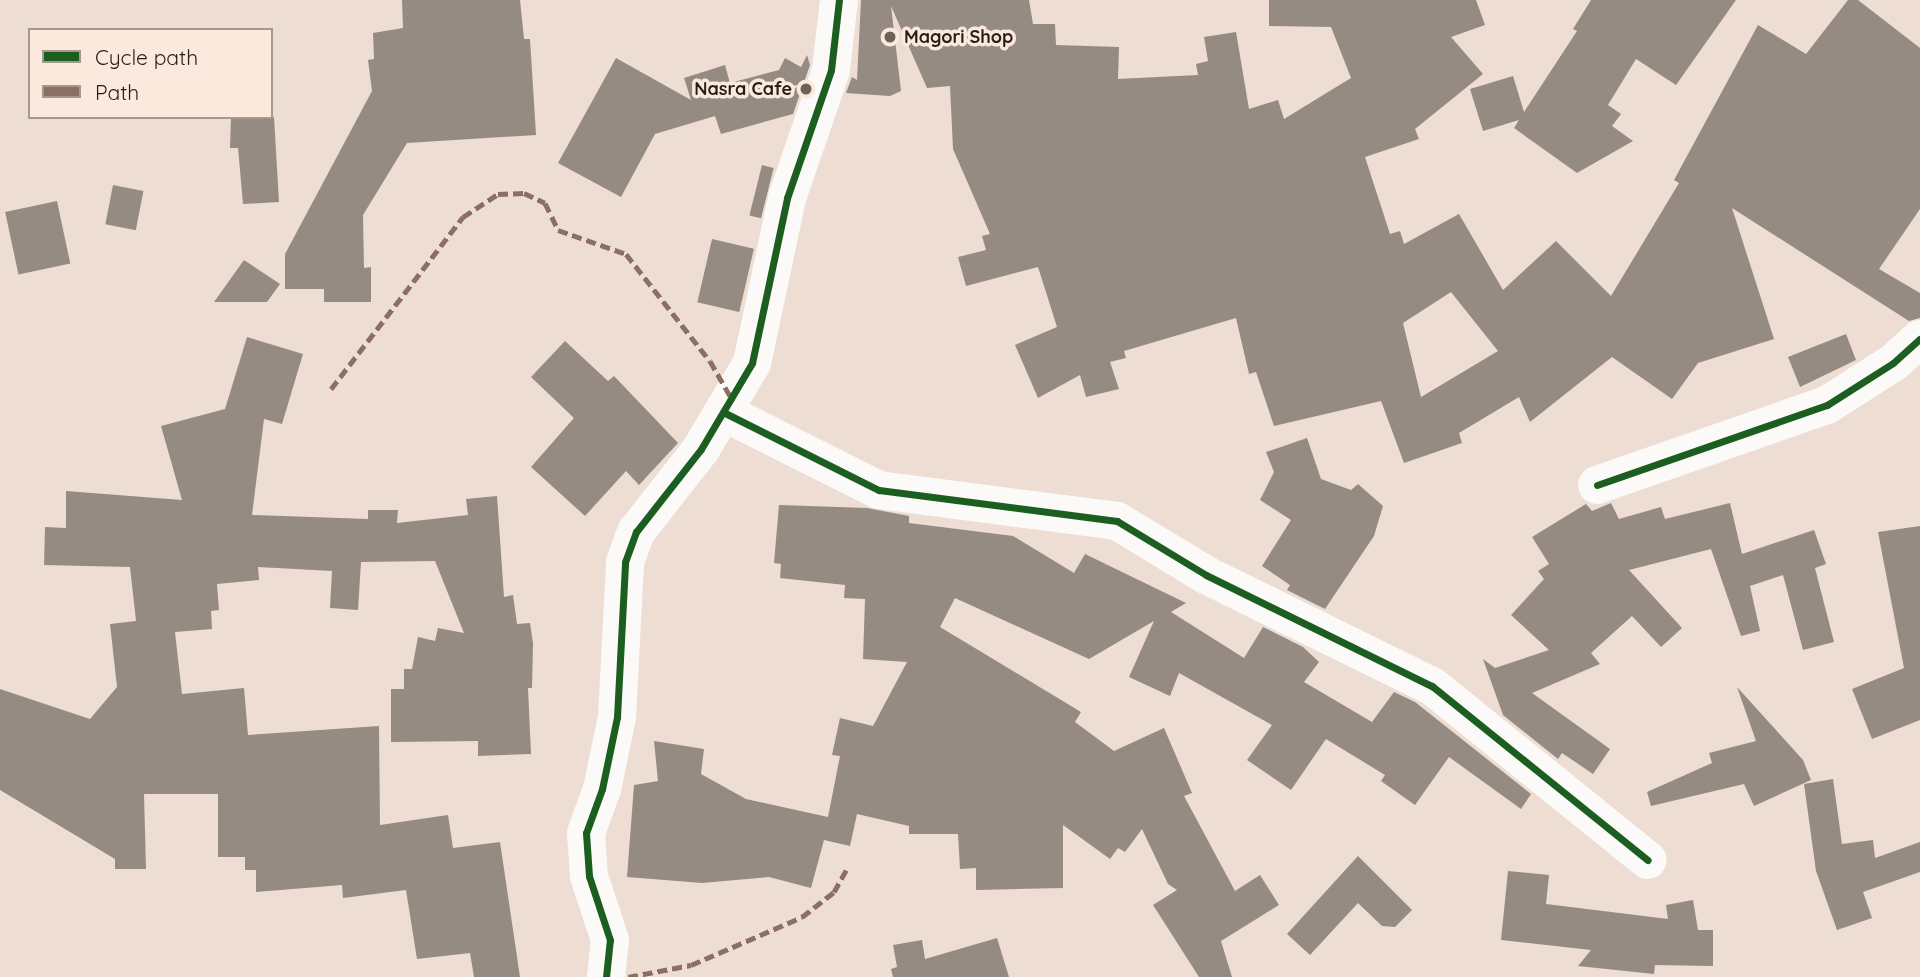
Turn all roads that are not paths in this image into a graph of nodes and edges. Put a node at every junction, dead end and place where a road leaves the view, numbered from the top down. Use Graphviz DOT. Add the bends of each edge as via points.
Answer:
graph roads {
  1 [pos="839,0"];
  2 [pos="1920,339"];
  3 [pos="725,413"];
  4 [pos="1597,485"];
  5 [pos="1648,860"];
  6 [pos="606,977"];
  1 -- 3 [label="street" via="831,69 787,198 761,337"];
  2 -- 4 [label="street" via="1893,363 1827,405"];
  3 -- 5 [label="street" via="878,490 1117,521 1206,575 1432,686"];
  3 -- 6 [label="street" via="636,532 625,562 617,717 602,789 586,833 589,876 610,940"];
}
